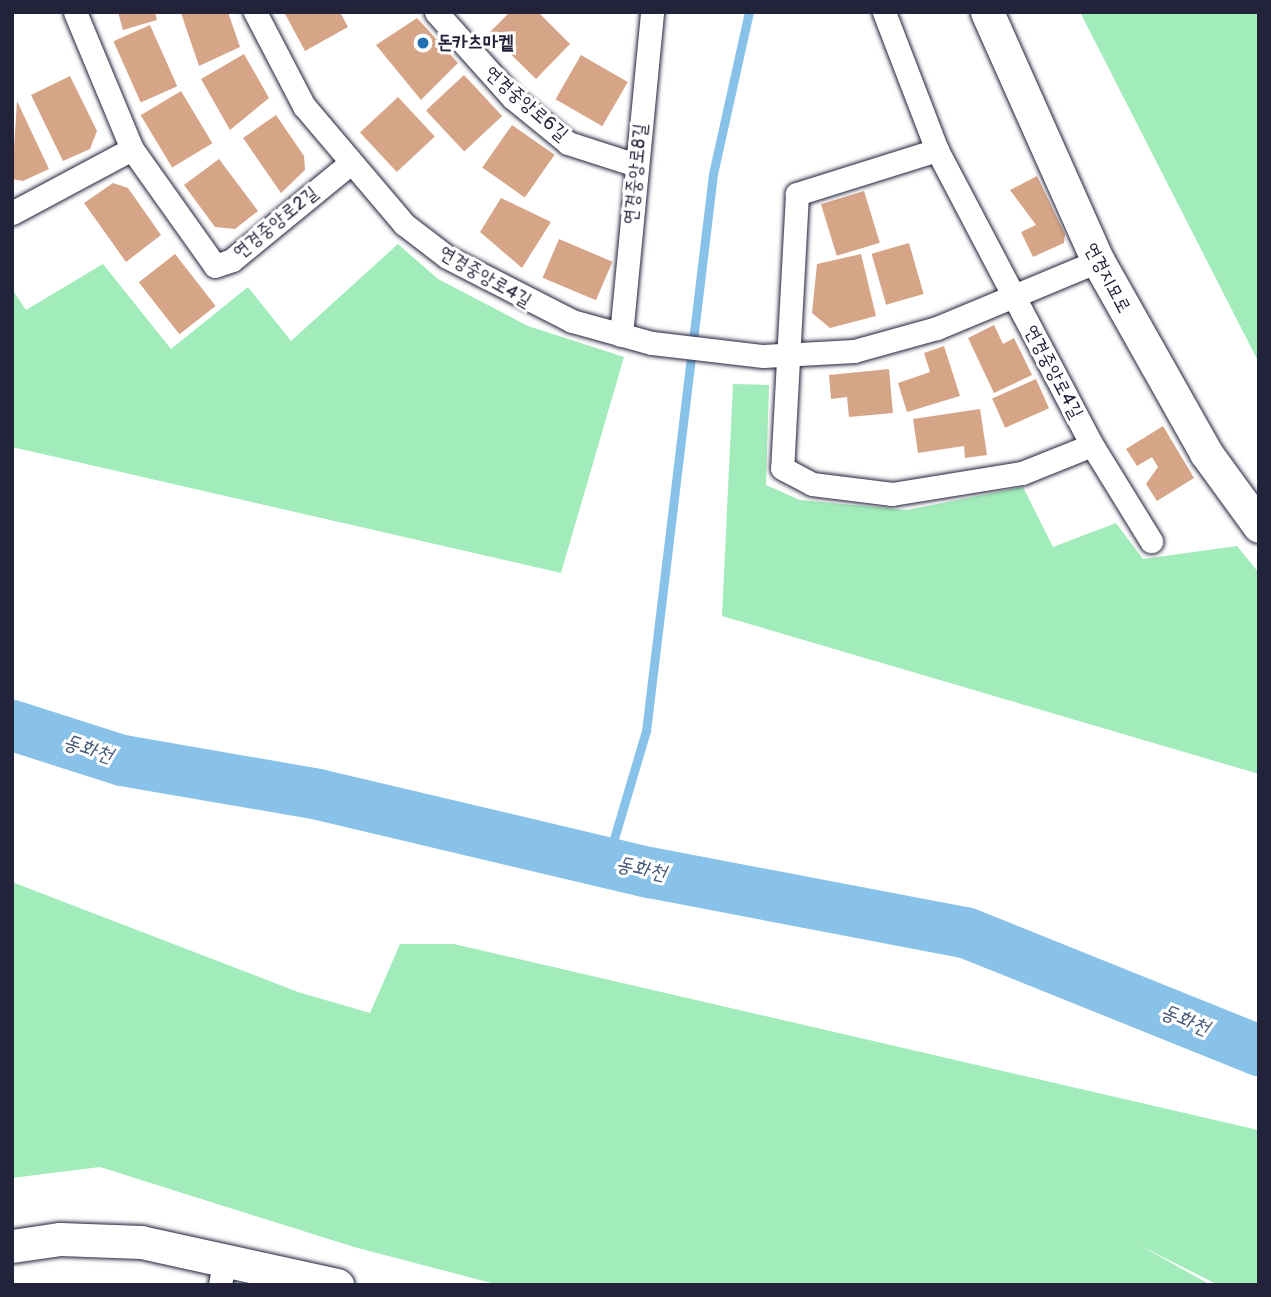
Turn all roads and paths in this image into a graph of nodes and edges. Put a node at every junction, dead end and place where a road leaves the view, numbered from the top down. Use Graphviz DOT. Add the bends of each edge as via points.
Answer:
graph roads {
  1 [pos="75,12"];
  2 [pos="255,12"];
  3 [pos="436,12"];
  4 [pos="652,12"];
  5 [pos="884,12"];
  6 [pos="987,12"];
  7 [pos="132,149"];
  8 [pos="937,150"];
  9 [pos="348,165"];
  10 [pos="636,165"];
  11 [pos="12,213"];
  12 [pos="1098,261"];
  13 [pos="1014,298"];
  14 [pos="621,335"];
  15 [pos="787,358"];
  16 [pos="1092,445"];
  17 [pos="1259,526"];
  18 [pos="1151,541"];
  19 [pos="12,1246"];
  20 [pos="223,1271"];
  21 [pos="337,1285"];
  1 -- 7 [label="street, 연경중앙로2길" via="99,82"];
  2 -- 9 [label="street, 연경중앙로4길" via="304,106"];
  3 -- 10 [label="street, 연경중앙로6길" via="513,98 568,143"];
  4 -- 10 [label="street, 연경중앙로8길"];
  5 -- 8 [label="street, 연경중앙로4길"];
  6 -- 12 [label="street, 연경지묘로"];
  7 -- 9 [label="street, 연경중앙로2길" via="215,266 232,260"];
  7 -- 11 [label="street"];
  8 -- 13 [label="street, 연경중앙로4길"];
  8 -- 15 [label="street" via="797,194"];
  9 -- 14 [label="street, 연경중앙로4길" via="404,224 447,257 534,305"];
  10 -- 14 [label="street, 연경중앙로8길"];
  12 -- 13 [label="street, 연경중앙로4길"];
  12 -- 17 [label="street, 연경지묘로" via="1206,453"];
  13 -- 15 [label="street, 연경중앙로4길" via="855,351"];
  13 -- 16 [label="street, 연경중앙로4길"];
  14 -- 15 [label="street, 연경중앙로4길" via="652,343"];
  15 -- 16 [label="street" via="782,468 812,484 892,494 946,488 1022,472"];
  16 -- 18 [label="street, 연경중앙로4길"];
  19 -- 20 [label="street" via="60,1238 141,1242"];
  20 -- 21 [label="street"];
}
